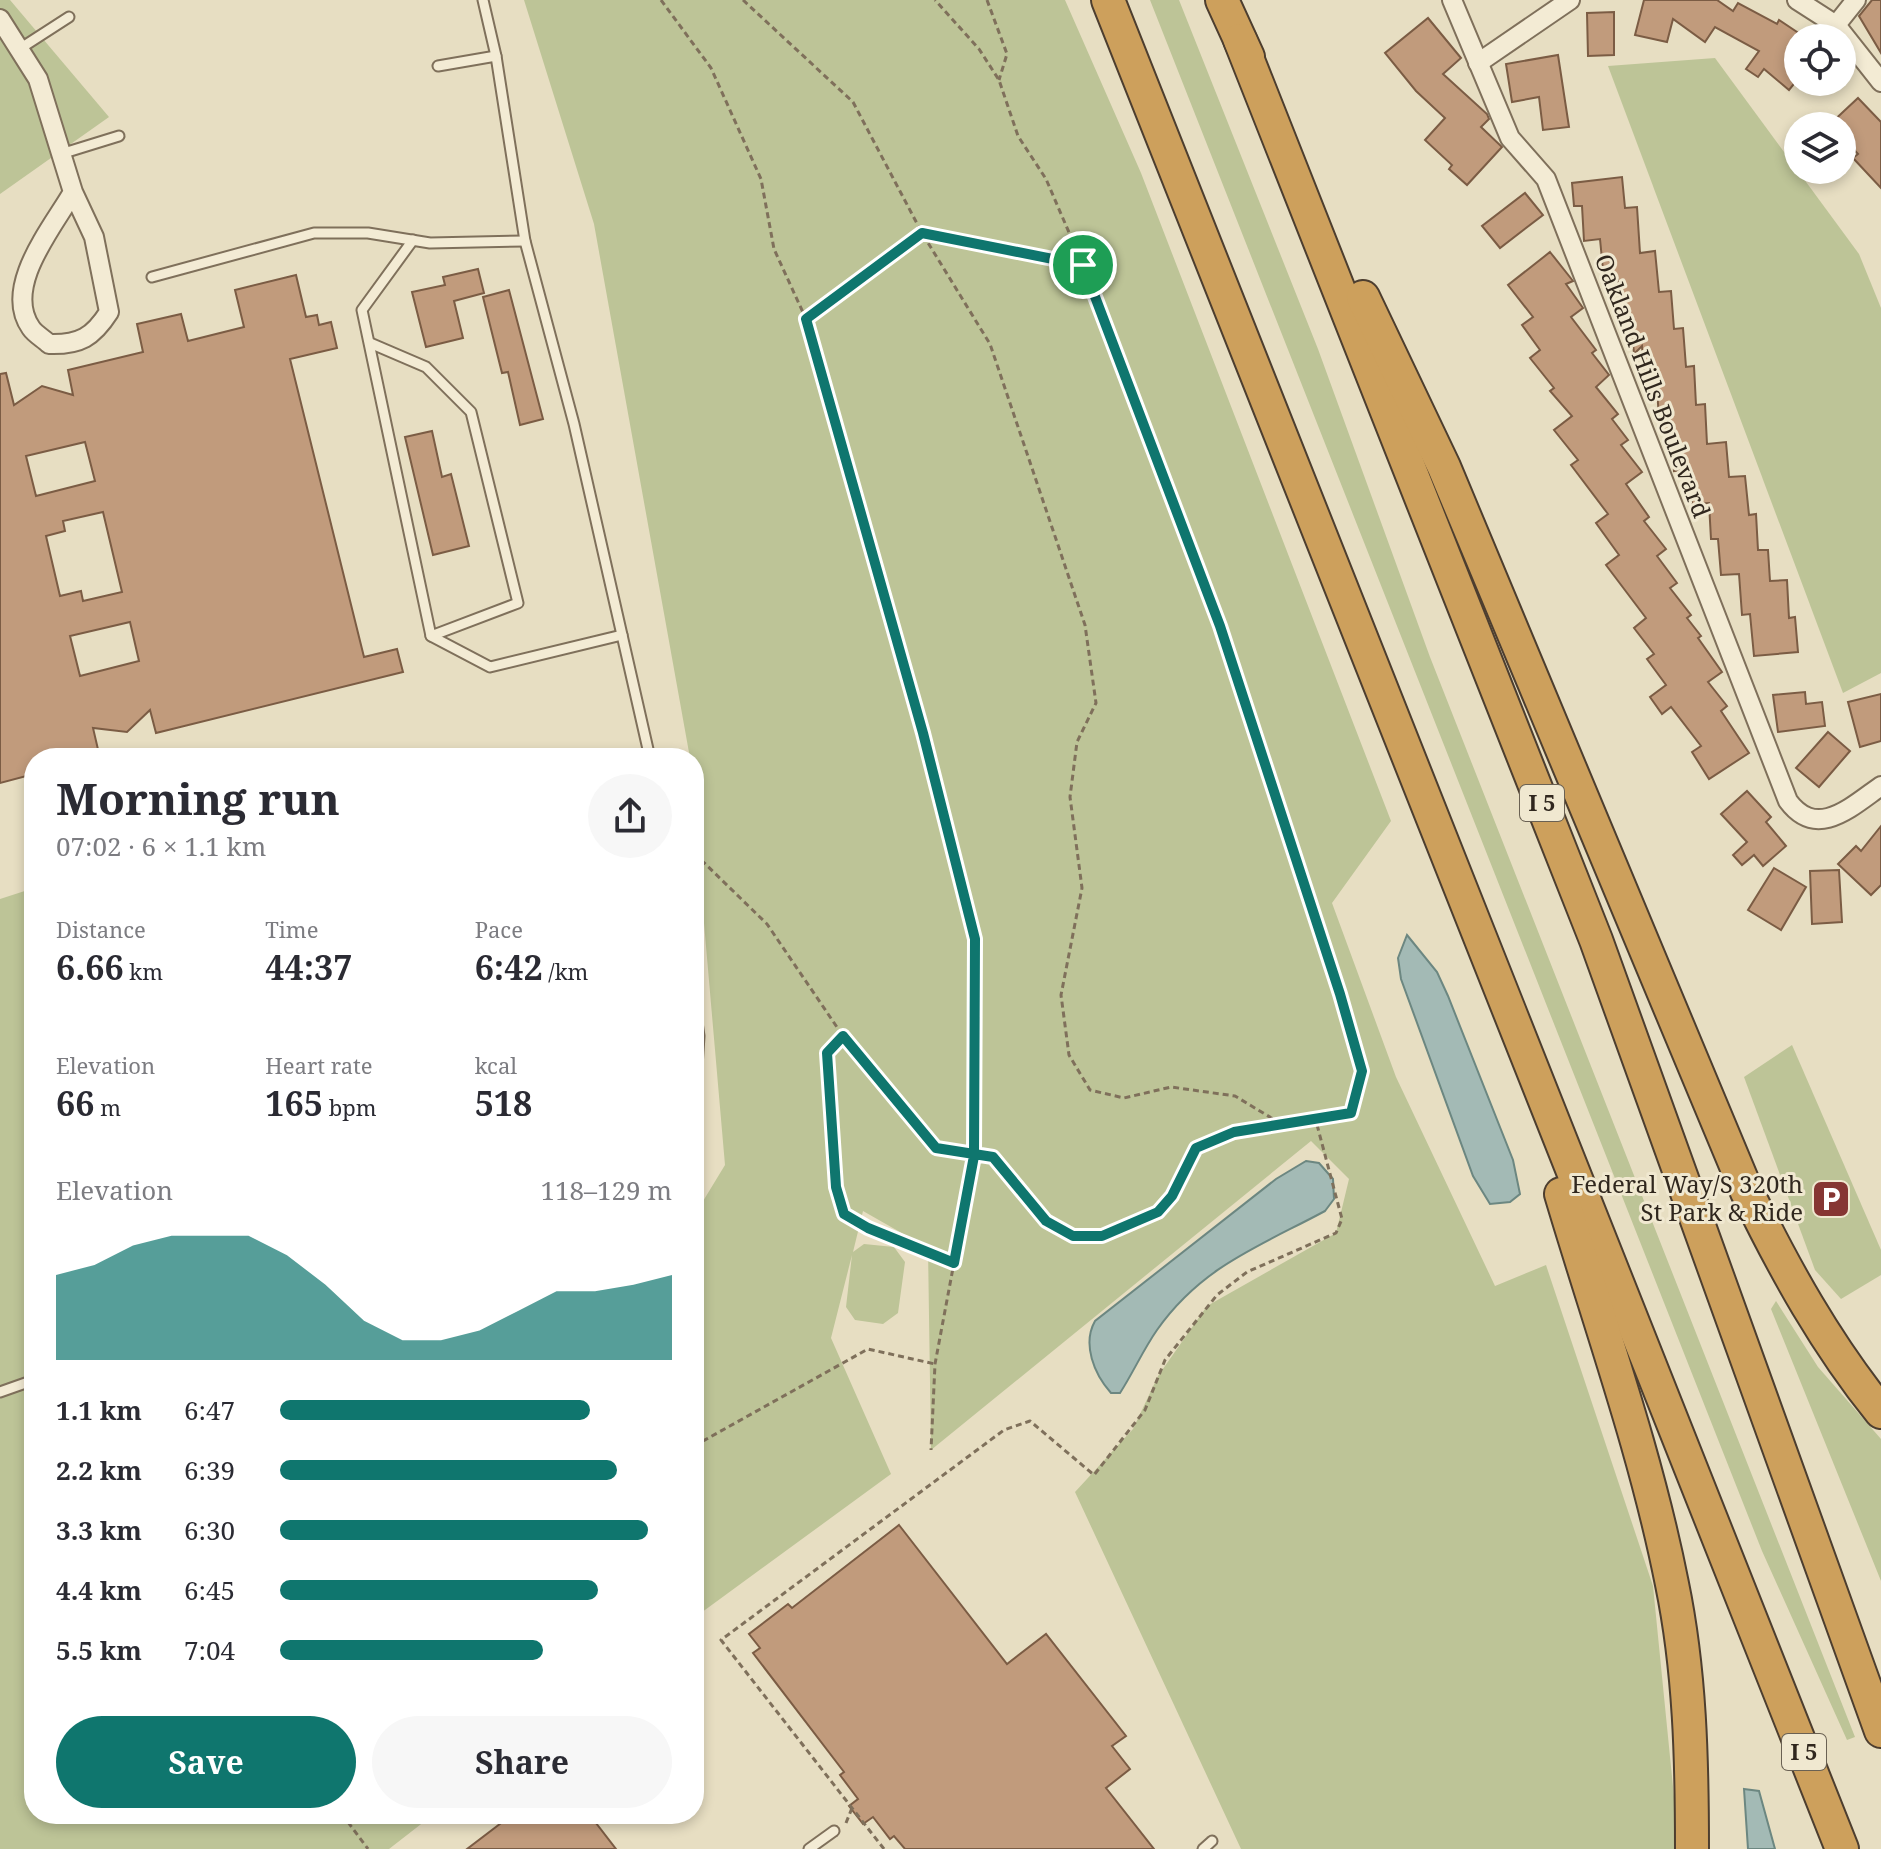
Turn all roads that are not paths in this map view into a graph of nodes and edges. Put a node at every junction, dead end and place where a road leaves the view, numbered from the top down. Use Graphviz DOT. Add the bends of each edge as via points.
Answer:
graph roads {
  1 [pos="483,0"];
  2 [pos="1108,0"];
  3 [pos="1222,0"];
  4 [pos="1452,0"];
  5 [pos="1570,0"];
  6 [pos="1797,0"];
  7 [pos="1856,0"];
  8 [pos="69,17"];
  9 [pos="0,19"];
  10 [pos="1834,24"];
  11 [pos="1837,24"];
  12 [pos="1240,40"];
  13 [pos="21,48"];
  14 [pos="1856,50"];
  15 [pos="496,56"];
  16 [pos="1478,63"];
  17 [pos="438,66"];
  18 [pos="1881,82"];
  19 [pos="119,136"];
  20 [pos="64,153"];
  21 [pos="73,192"];
  22 [pos="413,240"];
  23 [pos="525,241"];
  24 [pos="152,277"];
  25 [pos="370,343"];
  26 [pos="622,635"];
  27 [pos="431,636"];
  28 [pos="648,748"];
  29 [pos="1881,786"];
  30 [pos="1500,992"];
  31 [pos="24,1384"];
  32 [pos="0,1392"];
  33 [pos="1881,1412"];
  34 [pos="1827,1573"];
  35 [pos="1765,1654"];
  36 [pos="1881,1696"];
  37 [pos="1881,1731"];
  38 [pos="834,1831"];
  39 [pos="1212,1841"];
  40 [pos="809,1849"];
  41 [pos="1203,1849"];
  42 [pos="1692,1849"];
  43 [pos="1842,1849"];
  44 [pos="1855,1849"];
  1 -- 15 [label="lane"];
  2 -- 30 [label="highway, I 5"];
  3 -- 12 [label="highway, I 5"];
  4 -- 16 [label="street, Oakland Hills Boulevard"];
  5 -- 16 [label="street"];
  6 -- 10 [label="street"];
  7 -- 11 [label="street"];
  8 -- 13 [label="lane"];
  9 -- 13 [label="street"];
  12 -- 33 [label="highway" via="1444,467 1747,1192 1794,1287"];
  12 -- 34 [label="highway, I 5" via="1596,940"];
  13 -- 20 [label="street"];
  14 -- 18 [label="street"];
  15 -- 17 [label="lane"];
  15 -- 23 [label="lane"];
  16 -- 29 [label="street, Oakland Hills Boulevard" via="1510,138 1546,179 1788,801 1808,818 1830,819"];
  19 -- 20 [label="lane"];
  20 -- 21 [label="street"];
  21 -- 21 [label="street" via="23,284 22,304 30,327 49,344 73,345 95,334 109,312 94,237"];
  22 -- 23 [label="lane"];
  22 -- 24 [label="lane" via="314,233"];
  22 -- 25 [label="lane" via="362,310"];
  23 -- 26 [label="lane"];
  25 -- 27 [label="lane"];
  25 -- 27 [label="lane" via="426,367 471,412 518,603"];
  26 -- 27 [label="lane" via="490,667"];
  26 -- 28 [label="lane"];
  30 -- 35 [label="highway, I 5"];
  30 -- 42 [label="highway" via="1642,1465 1672,1583 1693,1748"];
  31 -- 32 [label="lane"];
  34 -- 36 [label="highway, I 5"];
  34 -- 37 [label="highway"];
  35 -- 43 [label="highway, I 5"];
  35 -- 44 [label="highway"];
  38 -- 40 [label="lane"];
  39 -- 41 [label="lane"];
}
